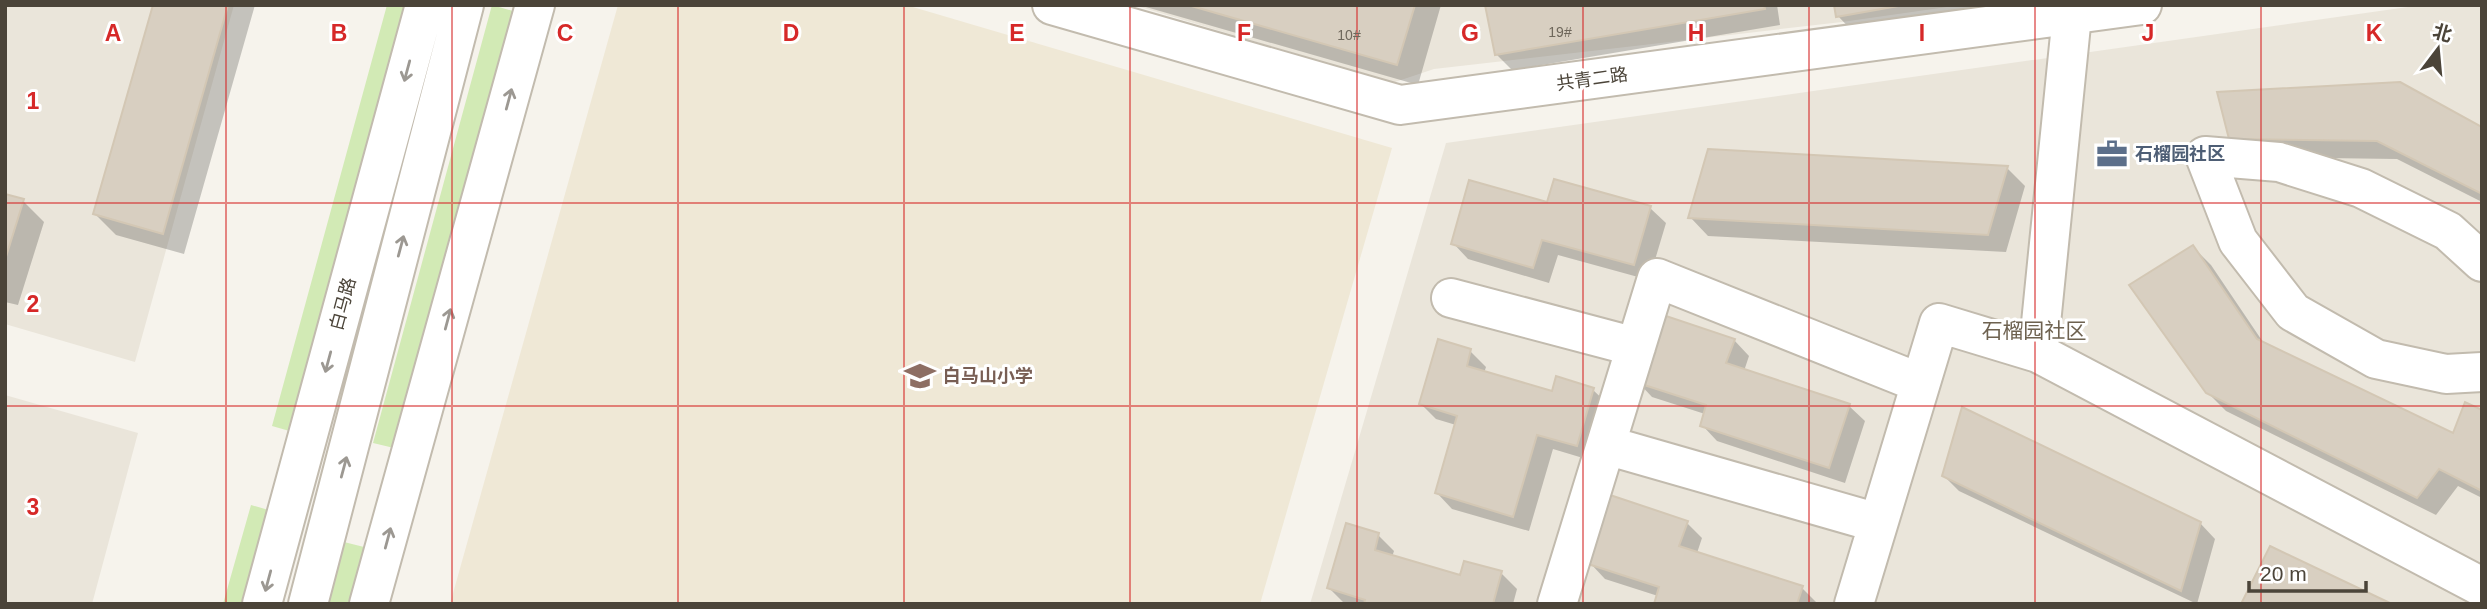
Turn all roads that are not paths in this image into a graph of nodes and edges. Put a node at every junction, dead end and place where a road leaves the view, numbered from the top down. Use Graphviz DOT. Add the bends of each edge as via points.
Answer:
graph roads {
  1 [pos="425,5"];
  2 [pos="464,5"];
  3 [pos="535,5"];
  4 [pos="1052,5"];
  5 [pos="2142,5"];
  6 [pos="2072,15"];
  7 [pos="2482,262"];
  8 [pos="1451,298"];
  9 [pos="1636,347"];
  10 [pos="2038,353"];
  11 [pos="2482,372"];
  12 [pos="1920,383"];
  13 [pos="1606,445"];
  14 [pos="1878,523"];
  15 [pos="2482,587"];
  16 [pos="262,604"];
  17 [pos="308,604"];
  18 [pos="369,604"];
  19 [pos="1557,604"];
  20 [pos="1854,604"];
  1 -- 16 [label="street, 白马路, one-way"];
  17 -- 2 [label="street, one-way"];
  18 -- 3 [label="street, one-way"];
  4 -- 6 [label="street, 共青二路" via="1400,104"];
  5 -- 6 [label="street, 共青二路"];
  6 -- 10 [label="street"];
  7 -- 11 [label="street" via="2448,231 2361,188 2279,162 2205,156 2238,241 2293,312 2376,359 2446,374"];
  8 -- 9 [label="street"];
  9 -- 12 [label="street" via="1657,278"];
  9 -- 13 [label="street"];
  10 -- 12 [label="street" via="1939,323"];
  10 -- 15 [label="street"];
  12 -- 14 [label="street"];
  13 -- 14 [label="street"];
  13 -- 19 [label="street"];
  14 -- 20 [label="street"];
}
